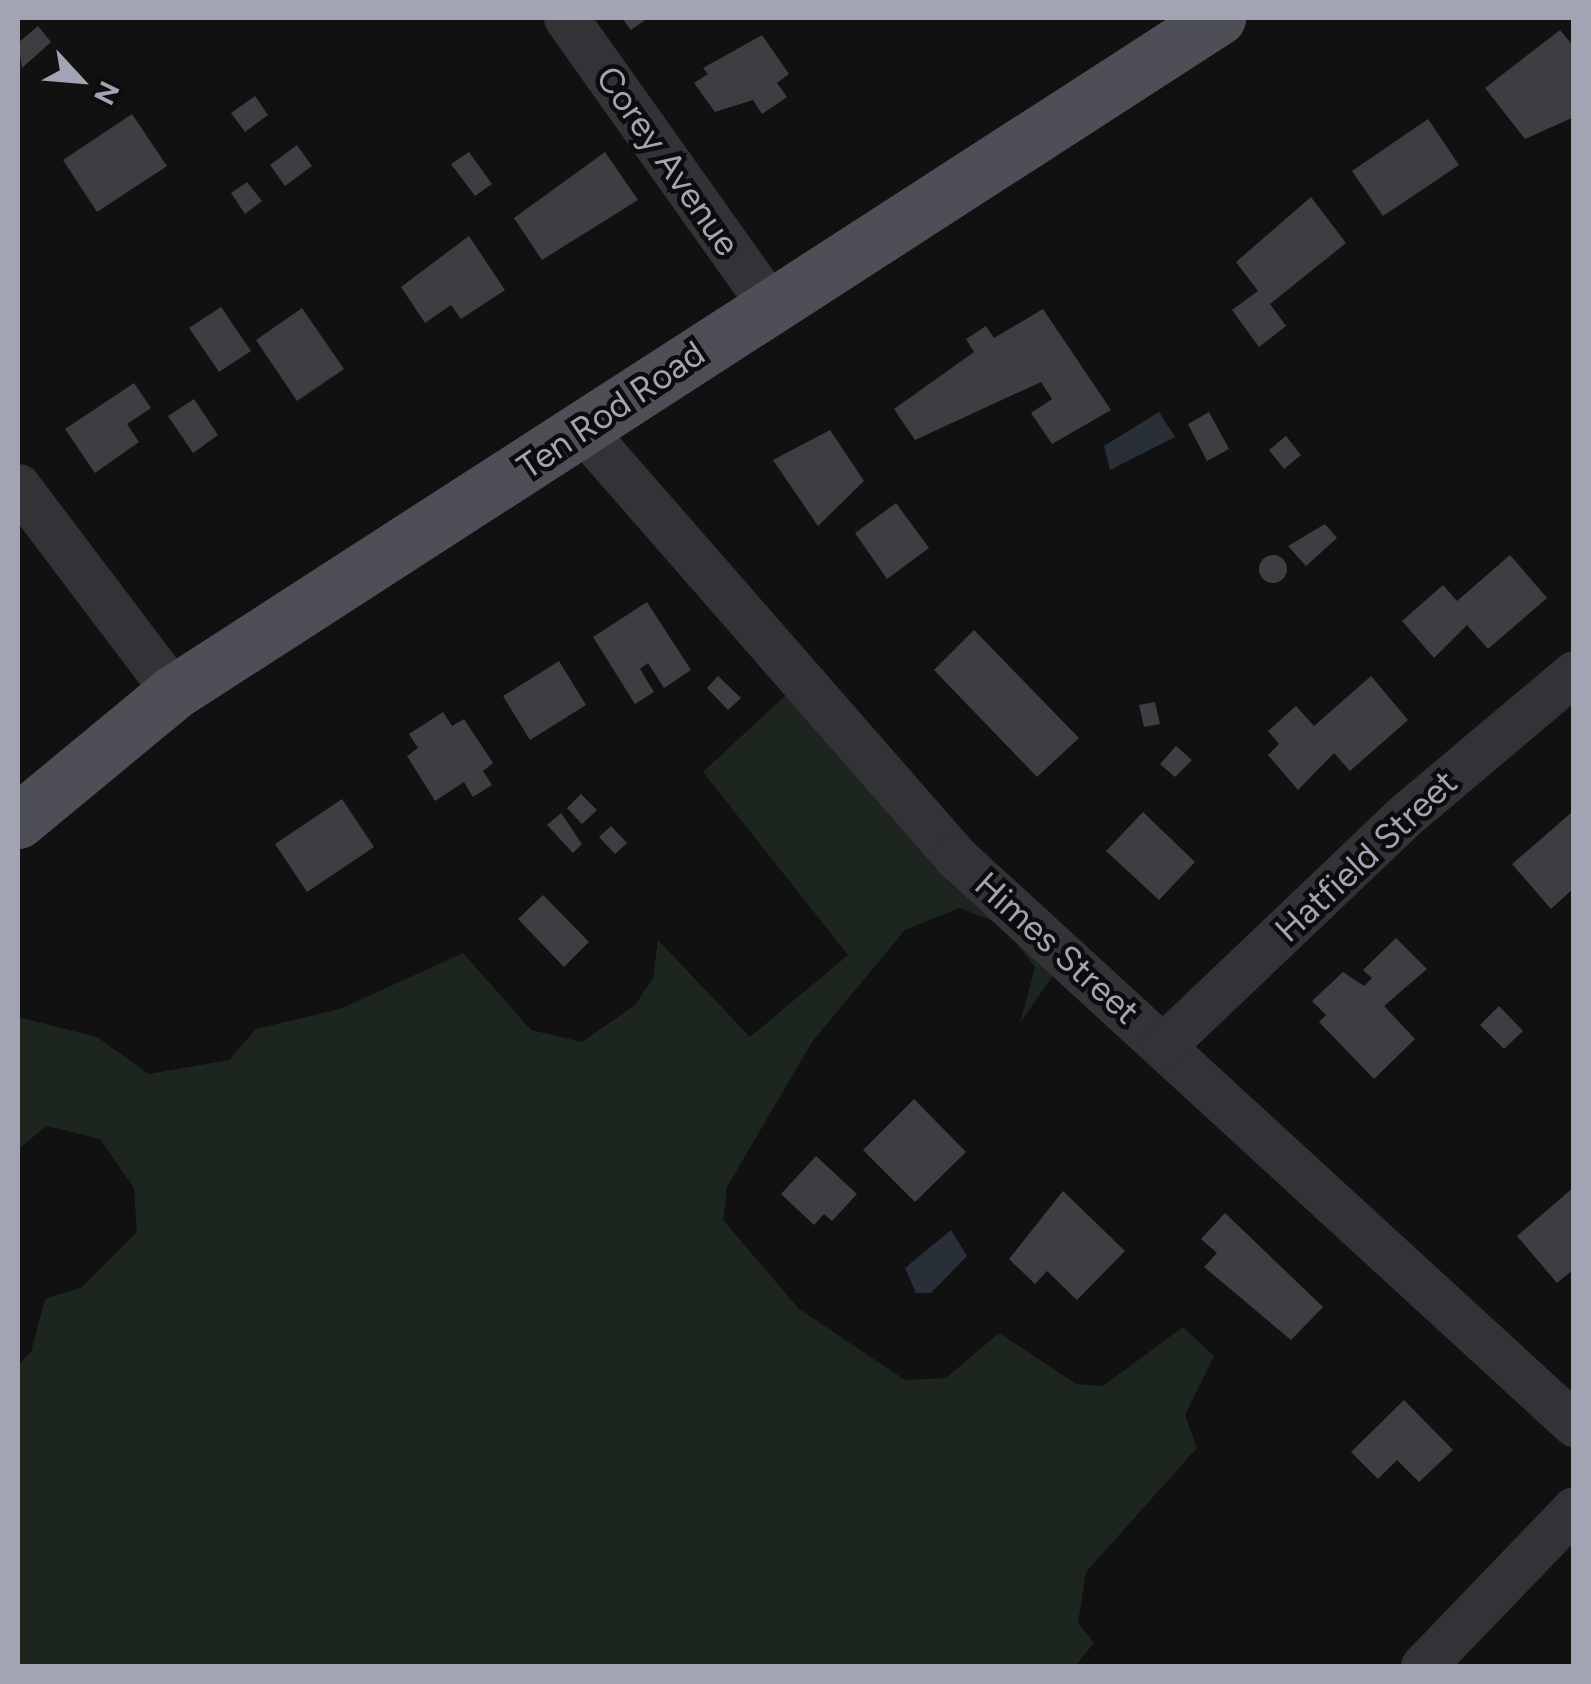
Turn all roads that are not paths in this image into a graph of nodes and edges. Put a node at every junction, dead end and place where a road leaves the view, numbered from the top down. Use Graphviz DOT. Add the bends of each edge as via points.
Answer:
graph roads {
  1 [pos="566,18"];
  2 [pos="1218,18"];
  3 [pos="769,304"];
  4 [pos="583,430"];
  5 [pos="18,486"];
  6 [pos="1574,673"];
  7 [pos="174,692"];
  8 [pos="18,821"];
  9 [pos="1164,1044"];
  10 [pos="1567,1404"];
  11 [pos="1574,1509"];
  12 [pos="1423,1666"];
  1 -- 3 [label="street, Corey Avenue"];
  2 -- 3 [label="main road, Ten Rod Road"];
  3 -- 4 [label="main road, Ten Rod Road"];
  4 -- 7 [label="main road, Ten Rod Road"];
  4 -- 9 [label="street, Himes Street" via="956,857"];
  5 -- 7 [label="street"];
  6 -- 9 [label="street, Hatfield Street" via="1409,812"];
  7 -- 8 [label="main road, Ten Rod Road"];
  9 -- 10 [label="street, Himes Street"];
  11 -- 12 [label="street"];
}
